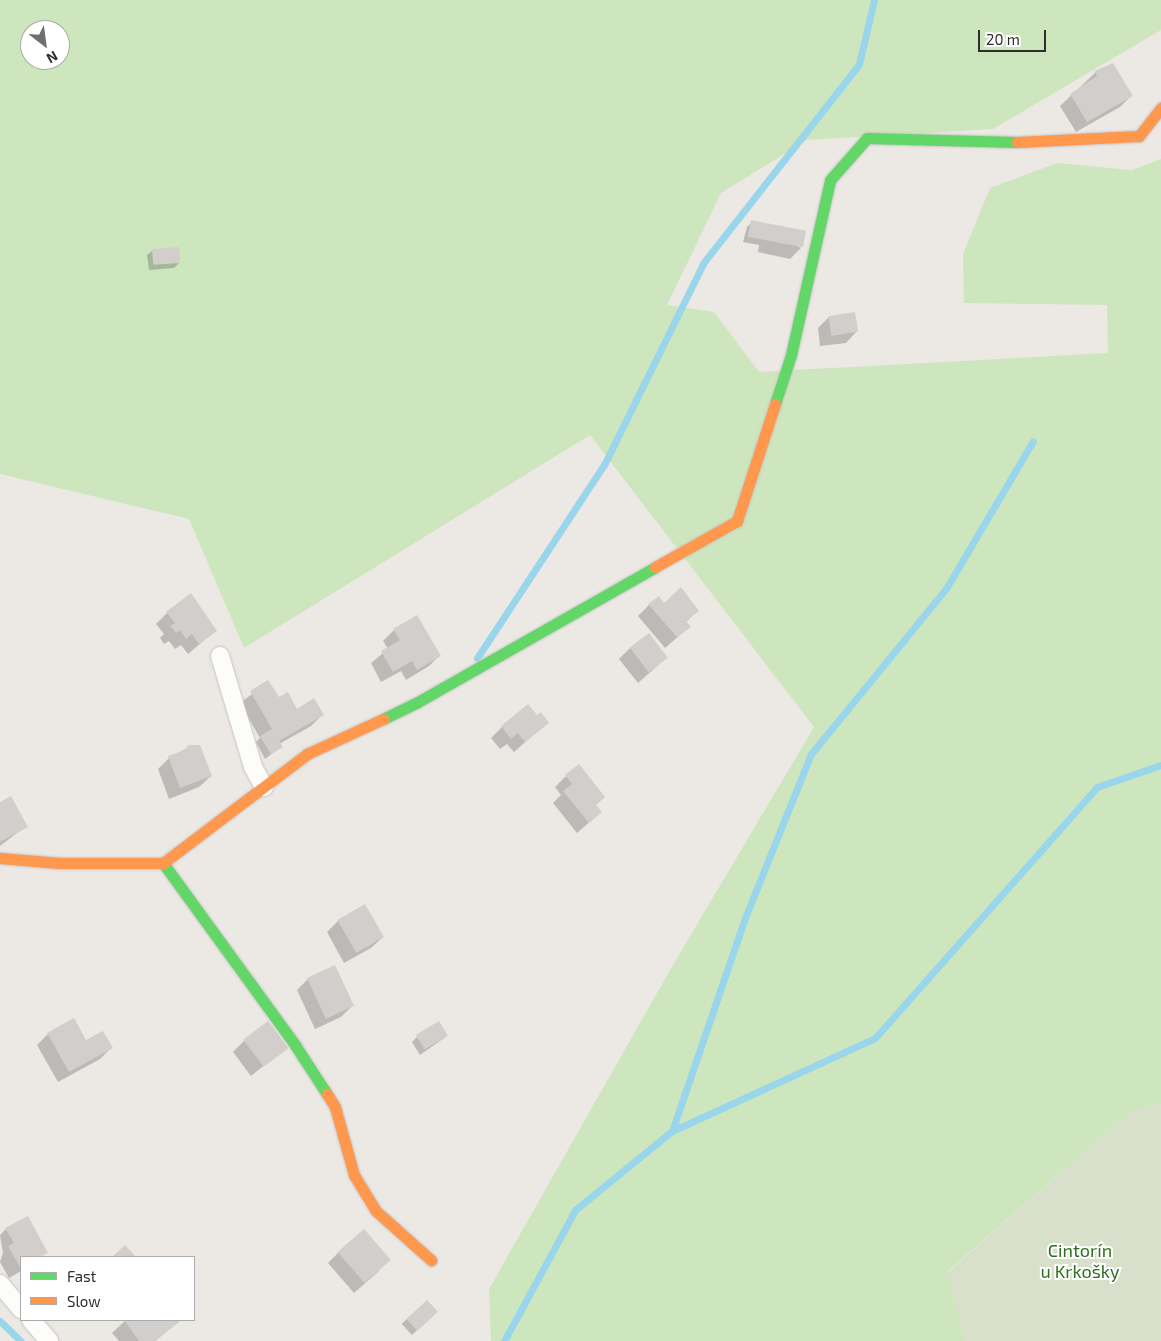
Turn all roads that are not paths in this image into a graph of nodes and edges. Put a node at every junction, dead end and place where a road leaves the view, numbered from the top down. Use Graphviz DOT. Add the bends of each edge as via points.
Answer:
graph roads {
  1 [pos="1161,108"];
  2 [pos="220,656"];
  3 [pos="264,787"];
  4 [pos="0,858"];
  5 [pos="163,863"];
  6 [pos="431,1260"];
  7 [pos="0,1284"];
  8 [pos="20,1308"];
  9 [pos="32,1321"];
  10 [pos="49,1341"];
  1 -- 3 [label="street" via="1139,136 999,143 867,138 830,180 791,355 737,521 416,703 307,754"];
  2 -- 3 [label="street" via="253,767"];
  3 -- 5 [label="street"];
  4 -- 5 [label="street" via="59,863"];
  5 -- 6 [label="street" via="295,1045 335,1107 354,1175 376,1211"];
  7 -- 8 [label="street"];
  9 -- 10 [label="street"];
}
